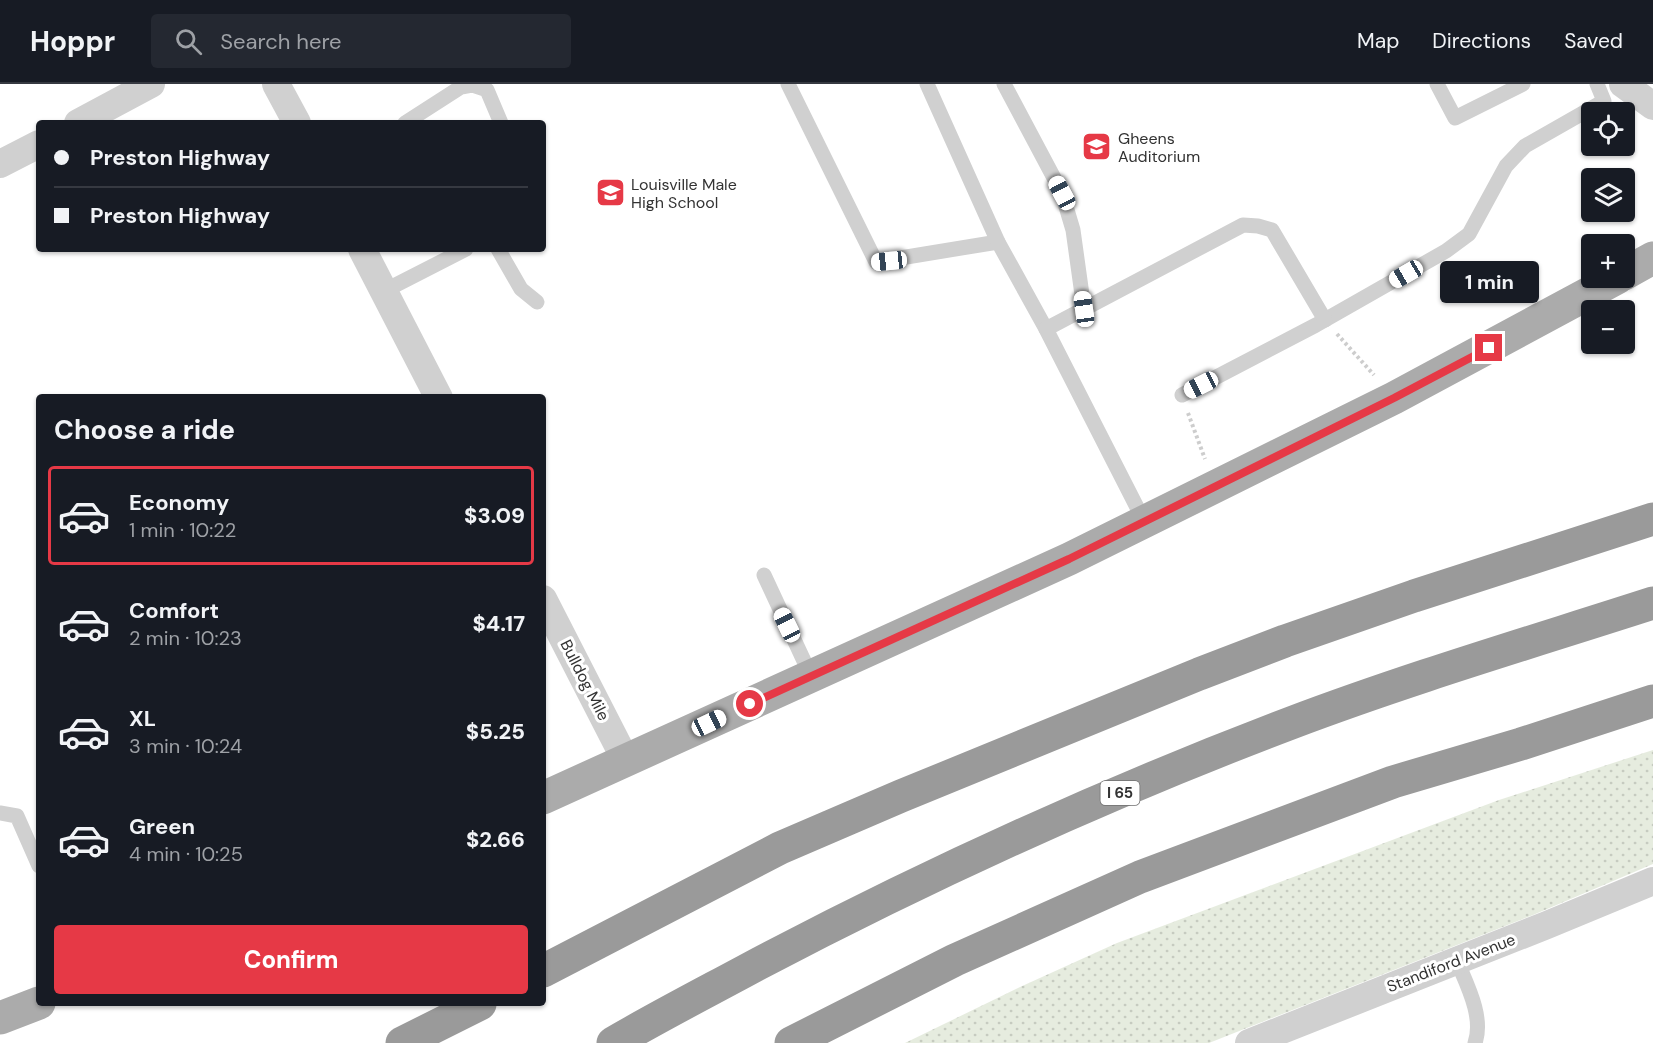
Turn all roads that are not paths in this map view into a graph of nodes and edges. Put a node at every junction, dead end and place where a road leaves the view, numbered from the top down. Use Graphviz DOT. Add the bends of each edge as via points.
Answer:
graph roads {
  1 [pos="151,84"];
  2 [pos="276,84"];
  3 [pos="788,84"];
  4 [pos="927,84"];
  5 [pos="1004,84"];
  6 [pos="1437,84"];
  7 [pos="1523,84"];
  8 [pos="1597,84"];
  9 [pos="1614,92"];
  10 [pos="1653,107"];
  11 [pos="84,120"];
  12 [pos="295,120"];
  13 [pos="410,120"];
  14 [pos="500,120"];
  15 [pos="36,146"];
  16 [pos="0,164"];
  17 [pos="998,242"];
  18 [pos="364,252"];
  19 [pos="460,252"];
  20 [pos="500,252"];
  21 [pos="1653,258"];
  22 [pos="1635,268"];
  23 [pos="1598,288"];
  24 [pos="384,291"];
  25 [pos="537,302"];
  26 [pos="1084,309"];
  27 [pos="1325,320"];
  28 [pos="1046,329"];
  29 [pos="437,394"];
  30 [pos="1182,395"];
  31 [pos="1653,519"];
  32 [pos="1144,521"];
  33 [pos="764,575"];
  34 [pos="1653,603"];
  35 [pos="546,605"];
  36 [pos="811,676"];
  37 [pos="1653,700"];
  38 [pos="626,760"];
  39 [pos="546,790"];
  40 [pos="0,813"];
  41 [pos="36,859"];
  42 [pos="1653,881"];
  43 [pos="1457,961"];
  44 [pos="546,969"];
  45 [pos="36,1004"];
  46 [pos="476,1006"];
  47 [pos="0,1018"];
  48 [pos="402,1043"];
  49 [pos="613,1043"];
  50 [pos="791,1043"];
  51 [pos="1249,1043"];
  52 [pos="1475,1043"];
  1 -- 11 [label="street"];
  2 -- 12 [label="street"];
  3 -- 17 [label="lane" via="876,262"];
  4 -- 17 [label="lane"];
  5 -- 26 [label="lane" via="1062,193 1073,230"];
  6 -- 7 [label="lane" via="1455,118"];
  8 -- 9 [label="lane"];
  9 -- 10 [label="street"];
  9 -- 27 [label="lane" via="1525,146 1506,166 1469,234"];
  13 -- 14 [label="lane" via="461,87 472,85 487,90"];
  15 -- 16 [label="street"];
  17 -- 28 [label="lane"];
  18 -- 24 [label="street"];
  19 -- 24 [label="lane"];
  20 -- 25 [label="lane" via="521,289"];
  21 -- 22 [label="main road"];
  23 -- 32 [label="main road" via="1394,398"];
  24 -- 29 [label="street"];
  26 -- 27 [label="lane" via="1244,225 1272,230"];
  26 -- 28 [label="lane"];
  27 -- 30 [label="lane"];
  28 -- 32 [label="lane"];
  31 -- 44 [label="highway" via="1403,600 1199,674 780,848"];
  32 -- 36 [label="main road"];
  33 -- 36 [label="lane"];
  34 -- 49 [label="highway, I 65" via="1291,723 1067,814 821,932"];
  35 -- 38 [label="street, Bulldog Mile"];
  36 -- 38 [label="main road"];
  37 -- 50 [label="highway" via="1393,782 1140,877 955,960"];
  38 -- 39 [label="main road"];
  40 -- 41 [label="lane" via="17,816"];
  42 -- 43 [label="street, Standiford Avenue"];
  43 -- 51 [label="street, Standiford Avenue"];
  43 -- 52 [label="lane" via="1472,998 1479,1032"];
  45 -- 47 [label="main road"];
  46 -- 48 [label="highway"];
}
